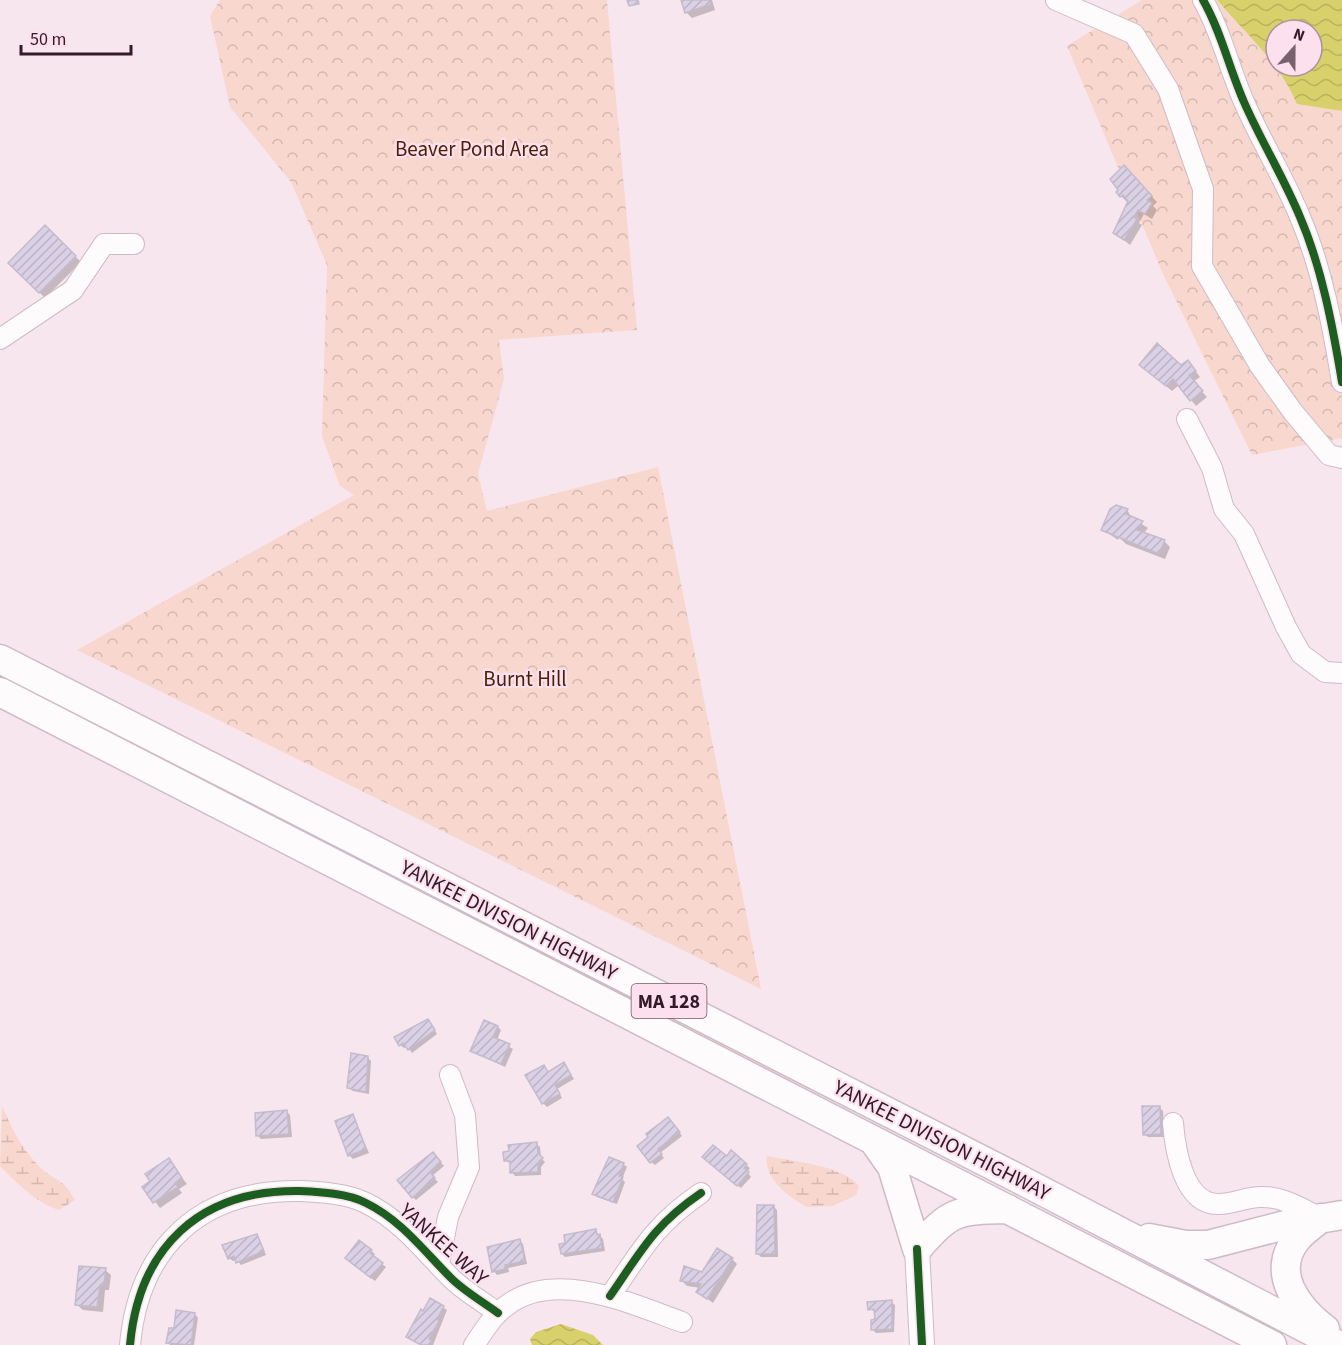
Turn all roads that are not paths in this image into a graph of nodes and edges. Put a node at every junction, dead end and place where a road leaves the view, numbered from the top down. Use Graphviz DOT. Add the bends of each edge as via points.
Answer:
graph roads {
  1 [pos="1056,0"];
  2 [pos="1203,0"];
  3 [pos="134,244"];
  4 [pos="0,339"];
  5 [pos="1342,382"];
  6 [pos="1187,419"];
  7 [pos="1342,458"];
  8 [pos="0,659"];
  9 [pos="1342,673"];
  10 [pos="0,692"];
  11 [pos="450,1075"];
  12 [pos="1173,1123"];
  13 [pos="872,1138"];
  14 [pos="701,1193"];
  15 [pos="1008,1209"];
  16 [pos="1332,1216"];
  17 [pos="1107,1225"];
  18 [pos="917,1249"];
  19 [pos="439,1264"];
  20 [pos="610,1296"];
  21 [pos="498,1313"];
  22 [pos="682,1322"];
  23 [pos="1342,1339"];
  24 [pos="130,1345"];
  25 [pos="474,1345"];
  26 [pos="922,1345"];
  27 [pos="1272,1345"];
  28 [pos="1338,1345"];
  1 -- 7 [label="street" via="1134,34 1168,89 1203,189 1202,266 1260,366 1293,412 1329,455"];
  2 -- 5 [label="street" via="1214,18 1229,67 1257,132 1301,218 1317,269"];
  3 -- 4 [label="street" via="104,244 73,290"];
  6 -- 9 [label="street" via="1212,468 1224,509 1244,534 1301,654 1325,672"];
  8 -- 17 [label="highway, YANKEE DIVISION HIGHWAY / MA 128"];
  10 -- 13 [label="highway, YANKEE DIVISION HIGHWAY / MA 128"];
  11 -- 19 [label="street" via="465,1115 469,1167 448,1216"];
  12 -- 16 [label="street" via="1175,1151 1185,1180 1206,1200 1218,1205 1261,1197 1279,1199"];
  13 -- 15 [label="highway, YANKEE DIVISION HIGHWAY / MA 128"];
  13 -- 18 [label="highway" via="892,1167"];
  14 -- 20 [label="street" via="657,1228"];
  15 -- 18 [label="highway" via="957,1214 941,1222"];
  15 -- 27 [label="highway, YANKEE DIVISION HIGHWAY / MA 128"];
  16 -- 17 [label="highway" via="1208,1245 1168,1242"];
  16 -- 23 [label="highway" via="1295,1241 1284,1274 1304,1310"];
  17 -- 28 [label="highway, YANKEE DIVISION HIGHWAY / MA 128"];
  18 -- 26 [label="main road"];
  19 -- 21 [label="street, YANKEE WAY" via="452,1280"];
  19 -- 24 [label="street, YANKEE WAY" via="397,1223 364,1202 316,1191 279,1191 237,1199 177,1233 155,1259 135,1309"];
  20 -- 21 [label="street" via="566,1289 535,1293"];
  20 -- 22 [label="street"];
  21 -- 25 [label="street"];
}
